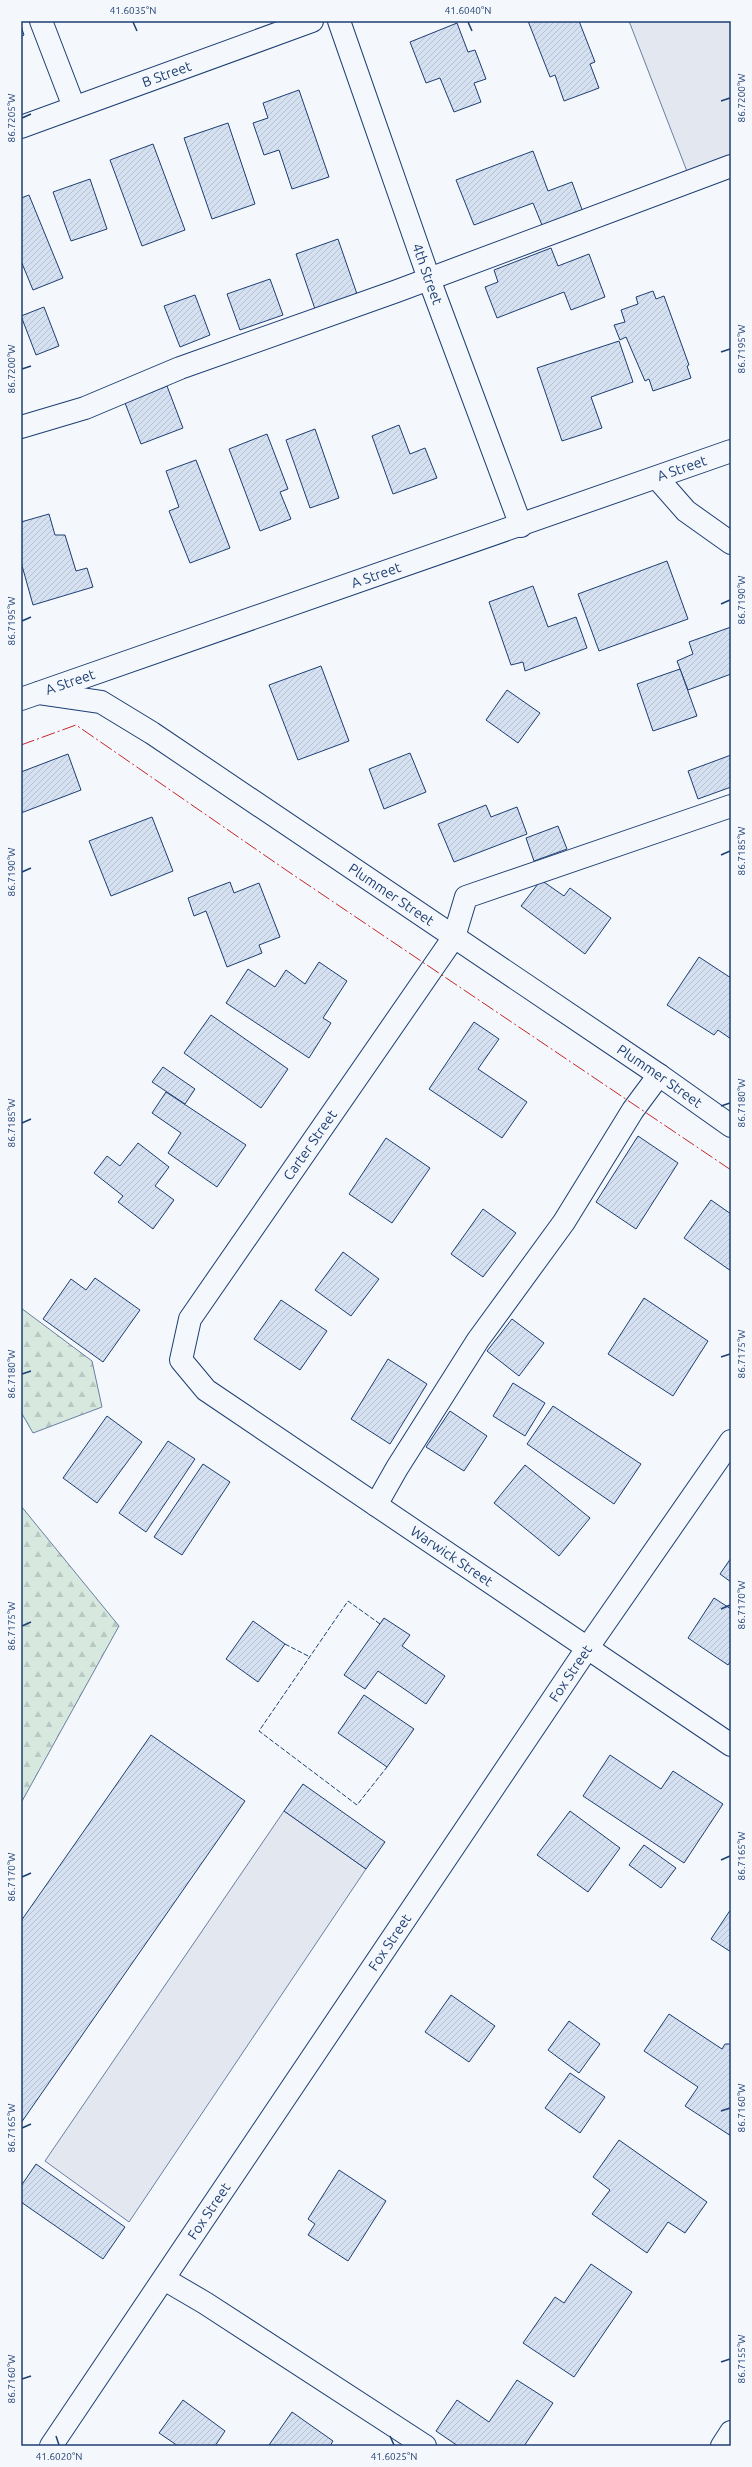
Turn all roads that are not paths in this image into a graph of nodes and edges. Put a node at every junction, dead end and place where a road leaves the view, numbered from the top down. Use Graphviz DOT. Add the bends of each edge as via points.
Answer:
graph roads {
  1 [pos="41,21"];
  2 [pos="312,21"];
  3 [pos="339,21"];
  4 [pos="74,107"];
  5 [pos="21,127"];
  6 [pos="731,166"];
  7 [pos="429,279"];
  8 [pos="21,427"];
  9 [pos="731,451"];
  10 [pos="657,478"];
  11 [pos="521,526"];
  12 [pos="731,543"];
  13 [pos="30,696"];
  14 [pos="731,806"];
  15 [pos="454,937"];
  16 [pos="659,1075"];
  17 [pos="731,1126"];
  18 [pos="181,1360"];
  19 [pos="731,1441"];
  20 [pos="376,1505"];
  21 [pos="588,1647"];
  22 [pos="731,1745"];
  23 [pos="164,2279"];
  24 [pos="731,2432"];
  25 [pos="51,2446"];
  26 [pos="425,2446"];
  27 [pos="722,2446"];
  1 -- 4 [label="street"];
  2 -- 4 [label="street, B Street"];
  3 -- 7 [label="street, 4th Street"];
  4 -- 5 [label="street, B Street"];
  6 -- 7 [label="street"];
  7 -- 8 [label="street" via="180,368 85,408"];
  7 -- 11 [label="street, 4th Street"];
  9 -- 10 [label="street, A Street"];
  10 -- 11 [label="street, A Street"];
  10 -- 12 [label="street" via="686,511"];
  11 -- 13 [label="street, A Street"];
  13 -- 15 [label="street, Plummer Street" via="101,702 152,733"];
  14 -- 15 [label="street, Carter Street" via="466,897"];
  15 -- 16 [label="street, Plummer Street"];
  15 -- 18 [label="street, Carter Street" via="190,1319"];
  16 -- 17 [label="street, Plummer Street"];
  16 -- 20 [label="street" via="633,1110 564,1222 478,1340"];
  18 -- 20 [label="street, Warwick Street" via="206,1390"];
  19 -- 21 [label="street, Fox Street"];
  20 -- 21 [label="street, Warwick Street"];
  21 -- 22 [label="street, Warwick Street"];
  21 -- 23 [label="street, Fox Street"];
  23 -- 25 [label="street, Fox Street"];
  23 -- 26 [label="street"];
  24 -- 27 [label="street"];
}
